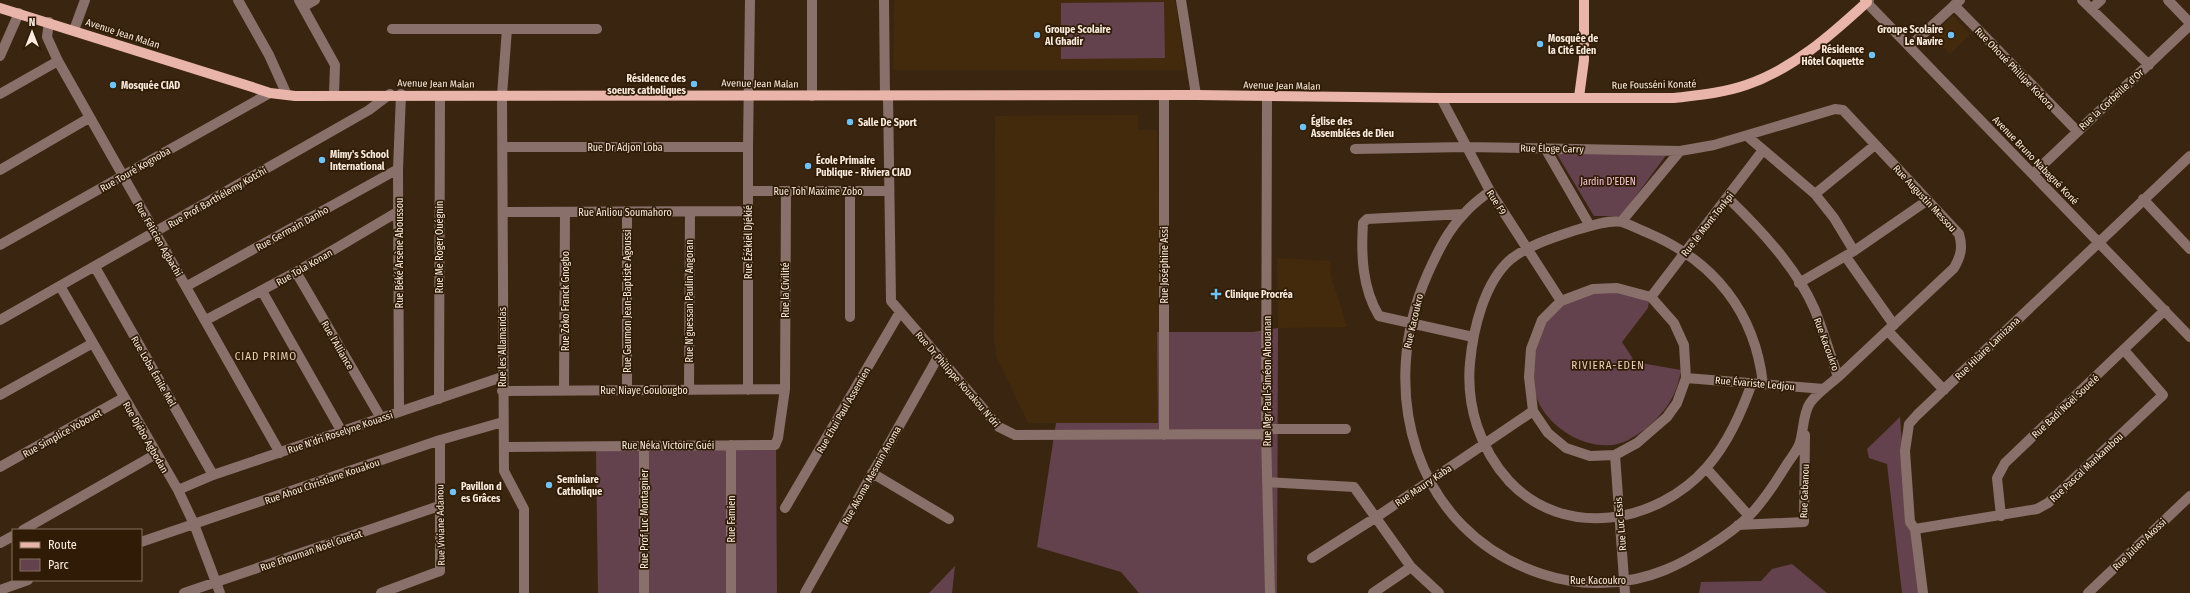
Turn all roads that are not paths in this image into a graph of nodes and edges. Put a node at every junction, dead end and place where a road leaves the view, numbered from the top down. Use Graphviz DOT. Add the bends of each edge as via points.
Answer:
graph roads {
  1 [pos="85,0"];
  2 [pos="238,0"];
  3 [pos="315,0"];
  4 [pos="750,0"];
  5 [pos="812,0"];
  6 [pos="884,0"];
  7 [pos="1181,0"];
  8 [pos="1584,0"];
  9 [pos="2082,0"];
  10 [pos="2101,0"];
  11 [pos="2168,0"];
  12 [pos="1867,1"];
  13 [pos="1957,3"];
  14 [pos="301,4"];
  15 [pos="0,8"];
  16 [pos="2092,9"];
  17 [pos="19,13"];
  18 [pos="49,22"];
  19 [pos="2190,24"];
  20 [pos="597,28"];
  21 [pos="392,29"];
  22 [pos="507,29"];
  23 [pos="74,30"];
  24 [pos="1910,46"];
  25 [pos="0,56"];
  26 [pos="58,60"];
  27 [pos="2149,65"];
  28 [pos="270,92"];
  29 [pos="0,94"];
  30 [pos="334,94"];
  31 [pos="390,94"];
  32 [pos="401,94"];
  33 [pos="287,95"];
  34 [pos="749,95"];
  35 [pos="1164,95"];
  36 [pos="1196,95"];
  37 [pos="440,96"];
  38 [pos="502,96"];
  39 [pos="812,96"];
  40 [pos="886,96"];
  41 [pos="1267,97"];
  42 [pos="1441,98"];
  43 [pos="1579,98"];
  44 [pos="89,118"];
  45 [pos="2077,132"];
  46 [pos="1747,136"];
  47 [pos="1875,145"];
  48 [pos="503,146"];
  49 [pos="748,147"];
  50 [pos="1466,147"];
  51 [pos="1546,148"];
  52 [pos="1355,149"];
  53 [pos="1680,150"];
  54 [pos="1763,150"];
  55 [pos="2190,156"];
  56 [pos="398,169"];
  57 [pos="0,170"];
  58 [pos="2033,174"];
  59 [pos="123,177"];
  60 [pos="748,191"];
  61 [pos="786,191"];
  62 [pos="888,191"];
  63 [pos="1490,191"];
  64 [pos="850,192"];
  65 [pos="1815,194"];
  66 [pos="1728,198"];
  67 [pos="2144,199"];
  68 [pos="1928,200"];
  69 [pos="399,211"];
  70 [pos="748,211"];
  71 [pos="503,212"];
  72 [pos="565,212"];
  73 [pos="627,212"];
  74 [pos="690,212"];
  75 [pos="1464,214"];
  76 [pos="1621,222"];
  77 [pos="1590,226"];
  78 [pos="155,232"];
  79 [pos="2099,241"];
  80 [pos="0,245"];
  81 [pos="1528,248"];
  82 [pos="2190,249"];
  83 [pos="1686,251"];
  84 [pos="1850,254"];
  85 [pos="94,267"];
  86 [pos="296,272"];
  87 [pos="1799,283"];
  88 [pos="60,286"];
  89 [pos="187,286"];
  90 [pos="262,290"];
  91 [pos="1651,297"];
  92 [pos="1561,301"];
  93 [pos="2165,310"];
  94 [pos="900,312"];
  95 [pos="850,317"];
  96 [pos="0,320"];
  97 [pos="206,320"];
  98 [pos="1411,322"];
  99 [pos="1891,328"];
  100 [pos="1472,337"];
  101 [pos="2190,337"];
  102 [pos="93,343"];
  103 [pos="2124,350"];
  104 [pos="938,358"];
  105 [pos="502,376"];
  106 [pos="1838,376"];
  107 [pos="1686,378"];
  108 [pos="1752,383"];
  109 [pos="1763,384"];
  110 [pos="1824,389"];
  111 [pos="564,390"];
  112 [pos="627,390"];
  113 [pos="689,390"];
  114 [pos="748,390"];
  115 [pos="785,390"];
  116 [pos="1944,390"];
  117 [pos="502,391"];
  118 [pos="0,395"];
  119 [pos="123,398"];
  120 [pos="439,399"];
  121 [pos="1533,411"];
  122 [pos="399,412"];
  123 [pos="381,418"];
  124 [pos="1806,418"];
  125 [pos="503,422"];
  126 [pos="1346,429"];
  127 [pos="1266,431"];
  128 [pos="342,432"];
  129 [pos="1164,434"];
  130 [pos="440,440"];
  131 [pos="731,445"];
  132 [pos="1484,445"];
  133 [pos="644,446"];
  134 [pos="504,447"];
  135 [pos="280,453"];
  136 [pos="156,454"];
  137 [pos="1615,455"];
  138 [pos="0,468"];
  139 [pos="1706,468"];
  140 [pos="872,474"];
  141 [pos="213,475"];
  142 [pos="1428,481"];
  143 [pos="1268,482"];
  144 [pos="178,490"];
  145 [pos="2190,496"];
  146 [pos="439,506"];
  147 [pos="785,508"];
  148 [pos="1749,516"];
  149 [pos="2001,516"];
  150 [pos="1375,518"];
  151 [pos="1619,518"];
  152 [pos="949,519"];
  153 [pos="194,524"];
  154 [pos="1738,524"];
  155 [pos="25,529"];
  156 [pos="1914,529"];
  157 [pos="12,537"];
  158 [pos="142,542"];
  159 [pos="0,543"];
  160 [pos="1312,558"];
  161 [pos="1411,567"];
  162 [pos="25,581"];
  163 [pos="216,582"];
  164 [pos="1625,582"];
  165 [pos="0,590"];
  166 [pos="184,593"];
  167 [pos="220,593"];
  168 [pos="381,593"];
  169 [pos="524,593"];
  170 [pos="644,593"];
  171 [pos="731,593"];
  172 [pos="805,593"];
  173 [pos="1270,593"];
  174 [pos="1373,593"];
  175 [pos="1439,593"];
  176 [pos="1625,593"];
  177 [pos="1923,593"];
  178 [pos="2088,593"];
  1 -- 23 [label="street"];
  2 -- 33 [label="street" via="269,55"];
  3 -- 14 [label="street"];
  4 -- 34 [label="street, Rue Ézékiel Djékié"];
  5 -- 39 [label="street"];
  6 -- 40 [label="street, Rue Dr Philippe Kouakou N'dri"];
  7 -- 36 [label="street"];
  8 -- 43 [label="main road" via="1584,60"];
  9 -- 16 [label="street"];
  10 -- 16 [label="street"];
  11 -- 19 [label="street"];
  12 -- 24 [label="street, Avenue Bruno Nabagné Koné"];
  12 -- 43 [label="main road, Rue Fousséni Konaté" via="1806,53 1746,85 1704,95 1674,98"];
  13 -- 24 [label="street"];
  13 -- 45 [label="street, Rue Ohoué Phillipe Kokora"];
  14 -- 30 [label="street" via="335,66"];
  15 -- 17 [label="main road, Avenue Jean Malan"];
  16 -- 27 [label="street"];
  17 -- 18 [label="main road, Avenue Jean Malan"];
  17 -- 25 [label="street"];
  18 -- 23 [label="main road, Avenue Jean Malan"];
  18 -- 26 [label="street, Rue Félicien Agbachi" via="47,37"];
  19 -- 27 [label="street, Rue la Corbeille d'Or"];
  20 -- 22 [label="street"];
  21 -- 22 [label="street"];
  22 -- 38 [label="street, Rue les Allamandas"];
  23 -- 28 [label="main road, Avenue Jean Malan"];
  24 -- 58 [label="street, Avenue Bruno Nabagné Koné"];
  26 -- 29 [label="street"];
  26 -- 44 [label="street, Rue Félicien Agbachi"];
  27 -- 45 [label="street, Rue la Corbeille d'Or"];
  28 -- 33 [label="main road, Avenue Jean Malan"];
  28 -- 59 [label="street, Rue Touré Kognoba"];
  30 -- 31 [label="main road, Avenue Jean Malan"];
  30 -- 33 [label="main road, Avenue Jean Malan"];
  31 -- 32 [label="main road, Avenue Jean Malan"];
  31 -- 78 [label="street, Rue Prof Barthélemy Kotchi" via="369,110"];
  32 -- 37 [label="main road, Avenue Jean Malan"];
  32 -- 56 [label="street, Rue Béké Arsène Aboussou"];
  34 -- 38 [label="main road, Avenue Jean Malan"];
  34 -- 39 [label="main road, Avenue Jean Malan"];
  34 -- 49 [label="street, Rue Ézékiel Djékié"];
  35 -- 36 [label="main road, Avenue Jean Malan"];
  35 -- 40 [label="main road, Avenue Jean Malan"];
  35 -- 129 [label="street, Rue Joséphine Assi"];
  36 -- 41 [label="main road, Avenue Jean Malan"];
  37 -- 38 [label="main road, Avenue Jean Malan"];
  37 -- 120 [label="street, Rue Me Roger Ouégnin"];
  38 -- 48 [label="street, Rue les Allamandas"];
  39 -- 40 [label="main road, Avenue Jean Malan"];
  40 -- 62 [label="street, Rue Dr Philippe Kouakou N'dri"];
  41 -- 42 [label="main road, Avenue Jean Malan"];
  41 -- 127 [label="street, Rue Mgr Paul-Siméon Ahouanan"];
  42 -- 43 [label="main road, Avenue Jean Malan"];
  42 -- 50 [label="street, Rue F9"];
  44 -- 57 [label="street"];
  44 -- 59 [label="street, Rue Félicien Agbachi"];
  45 -- 58 [label="street, Rue la Corbeille d'Or"];
  46 -- 47 [label="street, Rue Augustin Messou" via="1835,109 1849,114"];
  46 -- 53 [label="street, Rue Éloge Carry" via="1714,145"];
  46 -- 54 [label="street"];
  47 -- 65 [label="street"];
  47 -- 68 [label="street, Rue Augustin Messou"];
  48 -- 49 [label="street, Rue Dr Adjon Loba"];
  48 -- 71 [label="street, Rue les Allamandas"];
  49 -- 60 [label="street, Rue Ézékiel Djékié"];
  50 -- 51 [label="street, Rue Éloge Carry"];
  50 -- 52 [label="street, Rue Éloge Carry"];
  50 -- 63 [label="street, Rue F9"];
  51 -- 53 [label="street, Rue Éloge Carry"];
  51 -- 77 [label="street"];
  53 -- 76 [label="street"];
  54 -- 65 [label="street"];
  54 -- 66 [label="street, Rue le Mont Tonkpi"];
  55 -- 67 [label="street, Rue Hilaire Lamizana"];
  56 -- 69 [label="street, Rue Béké Arsène Aboussou"];
  56 -- 89 [label="street, Rue Germain Danho"];
  58 -- 79 [label="street, Avenue Bruno Nabagné Koné"];
  59 -- 78 [label="street, Rue Félicien Agbachi"];
  59 -- 80 [label="street, Rue Touré Kognoba"];
  60 -- 61 [label="street, Rue Toh Maxime Zobo"];
  60 -- 70 [label="street, Rue Ézékiel Djékié"];
  61 -- 64 [label="street, Rue Toh Maxime Zobo"];
  61 -- 115 [label="street, Rue la Civilité"];
  62 -- 64 [label="street, Rue Toh Maxime Zobo"];
  62 -- 94 [label="street, Rue Dr Philippe Kouakou N'dri" via="891,301"];
  63 -- 75 [label="street, Rue Kacoukro"];
  63 -- 81 [label="street, Rue F9"];
  64 -- 95 [label="street"];
  65 -- 84 [label="street" via="1834,218"];
  66 -- 83 [label="street, Rue le Mont Tonkpi"];
  66 -- 87 [label="street, Rue Kacoukro" via="1756,225"];
  67 -- 79 [label="street, Rue Hilaire Lamizana"];
  67 -- 82 [label="street"];
  68 -- 84 [label="street"];
  68 -- 99 [label="street, Rue Augustin Messou" via="1959,234 1962,243 1961,257 1954,268"];
  69 -- 86 [label="street, Rue Tola Konan"];
  69 -- 122 [label="street, Rue Béké Arsène Aboussou"];
  70 -- 74 [label="street, Rue Anliou Soumahoro"];
  70 -- 114 [label="street, Rue Ézékiel Djékié"];
  71 -- 72 [label="street, Rue Anliou Soumahoro"];
  71 -- 105 [label="street, Rue les Allamandas"];
  72 -- 73 [label="street, Rue Anliou Soumahoro"];
  72 -- 111 [label="street, Rue Zoko Franck Gnogbo"];
  73 -- 74 [label="street, Rue Anliou Soumahoro"];
  73 -- 112 [label="street, Rue Gaumon Jean-Baptiste Agoussi"];
  74 -- 113 [label="street, Rue N'guessan Paulin Angoran"];
  75 -- 98 [label="street, Rue Kacoukro" via="1433,261 1420,290"];
  75 -- 98 [label="street" via="1367,219 1363,223 1362,267 1376,311 1379,316 1385,318"];
  76 -- 77 [label="street"];
  76 -- 83 [label="street"];
  77 -- 81 [label="street"];
  78 -- 85 [label="street, Rue Prof Barthélemy Kotchi"];
  78 -- 89 [label="street, Rue Félicien Agbachi"];
  79 -- 93 [label="street, Avenue Bruno Nabagné Koné"];
  79 -- 116 [label="street, Rue Hilaire Lamizana"];
  81 -- 92 [label="street, Rue F9"];
  81 -- 100 [label="street" via="1510,260 1500,272 1479,313"];
  83 -- 91 [label="street, Rue le Mont Tonkpi"];
  83 -- 109 [label="street" via="1712,273 1739,311 1753,336 1760,358"];
  84 -- 87 [label="street"];
  84 -- 99 [label="street"];
  85 -- 88 [label="street, Rue Prof Barthélemy Kotchi"];
  85 -- 141 [label="street, Rue Loba Émile Mel"];
  86 -- 90 [label="street, Rue Tola Konan"];
  86 -- 123 [label="street, Rue l'Alliance"];
  87 -- 106 [label="street, Rue Kacoukro" via="1813,307"];
  88 -- 96 [label="street, Rue Prof Barthélemy Kotchi"];
  88 -- 102 [label="street, Rue Djébo Agbodan"];
  89 -- 97 [label="street, Rue Félicien Agbachi"];
  90 -- 97 [label="street, Rue Tola Konan"];
  90 -- 128 [label="street"];
  91 -- 92 [label="street" via="1617,288 1594,288"];
  91 -- 107 [label="street" via="1674,323 1684,345"];
  92 -- 121 [label="street" via="1542,320 1531,349 1529,377"];
  93 -- 101 [label="street, Avenue Bruno Nabagné Koné"];
  93 -- 103 [label="street, Rue Badi Noël Souelé"];
  94 -- 104 [label="street, Rue Dr Philippe Kouakou N'dri"];
  94 -- 147 [label="street, Rue Ehui Paul Assemien"];
  97 -- 135 [label="street, Rue Félicien Agbachi"];
  98 -- 100 [label="street"];
  98 -- 142 [label="street, Rue Kacoukro" via="1405,360 1409,421 1416,451"];
  99 -- 106 [label="street, Rue Augustin Messou"];
  99 -- 116 [label="street"];
  100 -- 132 [label="street" via="1469,391"];
  102 -- 118 [label="street"];
  102 -- 119 [label="street, Rue Djébo Agbodan"];
  103 -- 149 [label="street, Rue Badi Noël Souelé" via="2005,463 1997,478"];
  103 -- 149 [label="street, Rue Pascal Mankambou" via="2163,395 2048,503 2037,510"];
  104 -- 129 [label="street, Rue Dr Philippe Kouakou N'dri" via="1000,427 1015,435"];
  104 -- 140 [label="street, Rue Akoma Mesmin Anoma"];
  105 -- 117 [label="street, Rue les Allamandas"];
  105 -- 120 [label="street, Rue N'dri Roselyne Kouassi"];
  106 -- 110 [label="street, Rue Kacoukro"];
  107 -- 108 [label="street, Rue Évariste Ledjou"];
  107 -- 137 [label="street" via="1677,403 1667,417 1637,443"];
  108 -- 109 [label="street, Rue Évariste Ledjou"];
  108 -- 139 [label="street" via="1730,433"];
  109 -- 110 [label="street, Rue Évariste Ledjou"];
  110 -- 124 [label="street, Rue Kacoukro" via="1809,404"];
  111 -- 112 [label="street, Rue Niaye Goulougbo"];
  111 -- 117 [label="street, Rue Niaye Goulougbo"];
  112 -- 113 [label="street, Rue Niaye Goulougbo"];
  113 -- 114 [label="street, Rue Niaye Goulougbo"];
  114 -- 115 [label="street, Rue Niaye Goulougbo"];
  115 -- 131 [label="street, Rue Néka Victoire Guéi" via="775,445"];
  116 -- 156 [label="street, Rue Hilaire Lamizana" via="1909,424 1905,451 1910,522"];
  117 -- 125 [label="street, Rue les Allamandas"];
  119 -- 136 [label="street, Rue Djébo Agbodan"];
  119 -- 138 [label="street, Rue Simplice Yobouet"];
  120 -- 122 [label="street, Rue N'dri Roselyne Kouassi"];
  121 -- 132 [label="street, Rue Maury Kaba"];
  121 -- 137 [label="street" via="1548,433 1566,448 1590,456"];
  122 -- 123 [label="street, Rue N'dri Roselyne Kouassi"];
  123 -- 128 [label="street, Rue N'dri Roselyne Kouassi"];
  124 -- 148 [label="street, Rue Kacoukro" via="1799,445 1778,480"];
  124 -- 154 [label="street, Rue Gabanou" via="1804,522"];
  125 -- 130 [label="street, Rue Ahou Christiane Kouakou"];
  125 -- 134 [label="street, Rue les Allamandas"];
  126 -- 127 [label="street, Rue Dr Philippe Kouakou N'dri"];
  127 -- 129 [label="street, Rue Dr Philippe Kouakou N'dri"];
  127 -- 143 [label="street, Rue Mgr Paul-Siméon Ahouanan"];
  128 -- 135 [label="street, Rue N'dri Roselyne Kouassi"];
  130 -- 146 [label="street, Rue Viviane Adanou"];
  130 -- 153 [label="street, Rue Ahou Christiane Kouakou"];
  131 -- 133 [label="street, Rue Néka Victoire Guéi"];
  131 -- 171 [label="street, Rue Famien"];
  132 -- 142 [label="street, Rue Maury Kaba"];
  132 -- 151 [label="street" via="1499,470 1517,490 1546,507 1580,518"];
  133 -- 134 [label="street, Rue Néka Victoire Guéi"];
  133 -- 170 [label="street, Rue Prof Luc Montagnier"];
  134 -- 169 [label="street, Rue les Allamandas" via="504,471 524,509"];
  135 -- 141 [label="street, Rue N'dri Roselyne Kouassi"];
  136 -- 144 [label="street, Rue Djébo Agbodan"];
  136 -- 155 [label="street"];
  137 -- 151 [label="street, Rue Luc Essis"];
  139 -- 148 [label="street"];
  139 -- 151 [label="street" via="1666,501 1642,512"];
  140 -- 152 [label="street"];
  140 -- 172 [label="street, Rue Akoma Mesmin Anoma"];
  141 -- 144 [label="street, Rue N'dri Roselyne Kouassi"];
  142 -- 150 [label="street, Rue Maury Kaba"];
  142 -- 164 [label="street, Rue Kacoukro" via="1459,522 1481,543 1528,570 1556,579"];
  143 -- 150 [label="street" via="1354,487"];
  143 -- 173 [label="street, Rue Mgr Paul-Siméon Ahouanan"];
  144 -- 153 [label="street, Rue Djébo Agbodan"];
  145 -- 178 [label="street, Rue Julien Akossi"];
  146 -- 163 [label="street, Rue Ehouman Noël Guetat"];
  146 -- 168 [label="street, Rue Viviane Adanou" via="440,571"];
  148 -- 154 [label="street, Rue Kacoukro"];
  149 -- 156 [label="street, Rue Pascal Mankambou"];
  150 -- 160 [label="street, Rue Maury Kaba"];
  150 -- 161 [label="street"];
  151 -- 164 [label="street, Rue Luc Essis"];
  153 -- 158 [label="street, Rue Ahou Christiane Kouakou"];
  153 -- 163 [label="street, Rue Djébo Agbodan"];
  154 -- 164 [label="street, Rue Kacoukro" via="1715,542 1666,570"];
  156 -- 177 [label="street, Rue Hilaire Lamizana"];
  157 -- 159 [label="street"];
  161 -- 174 [label="street"];
  161 -- 175 [label="street"];
  162 -- 165 [label="street"];
  163 -- 166 [label="street, Rue Ehouman Noël Guetat"];
  163 -- 167 [label="street, Rue Djébo Agbodan"];
  164 -- 176 [label="street, Rue Luc Essis"];
}
